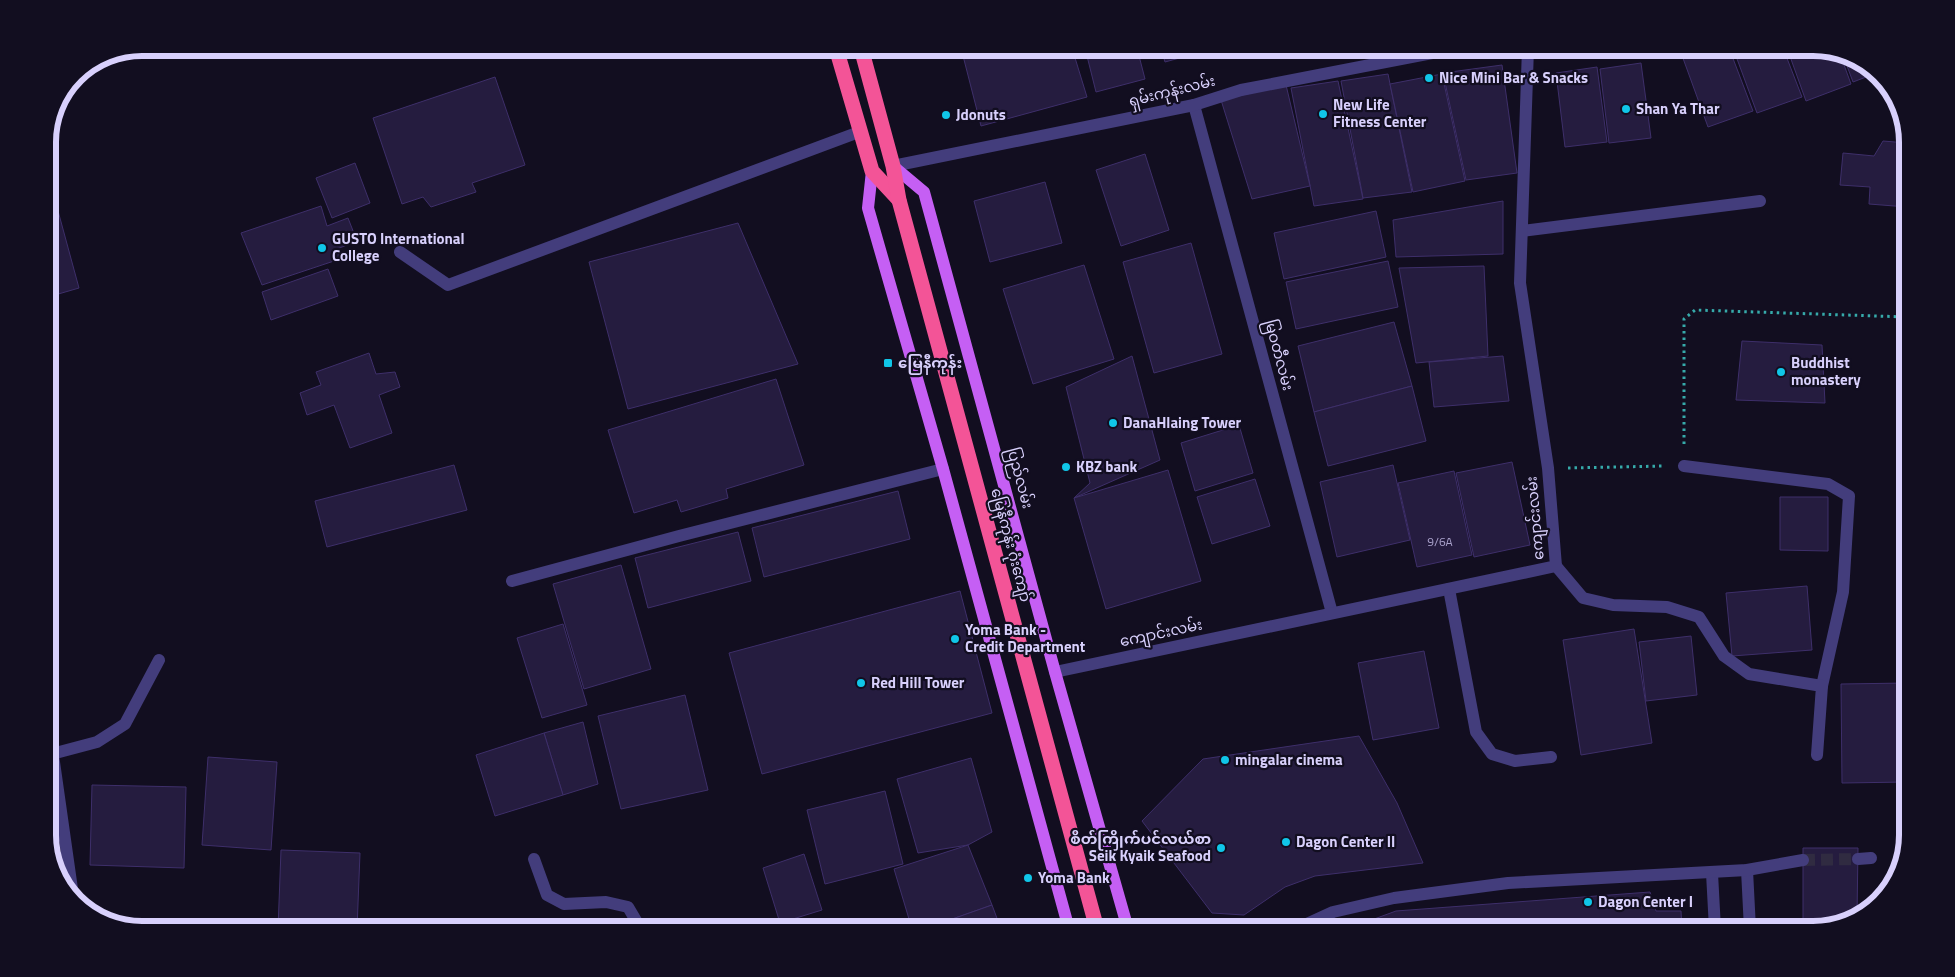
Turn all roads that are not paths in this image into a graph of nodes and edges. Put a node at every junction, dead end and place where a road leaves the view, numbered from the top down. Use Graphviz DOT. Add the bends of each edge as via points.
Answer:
graph roads {
  1 [pos="838,56"];
  2 [pos="863,56"];
  3 [pos="1416,56"];
  4 [pos="1528,56"];
  5 [pos="1194,105"];
  6 [pos="859,132"];
  7 [pos="893,166"];
  8 [pos="872,171"];
  9 [pos="899,200"];
  10 [pos="1760,201"];
  11 [pos="1522,232"];
  12 [pos="400,252"];
  13 [pos="1684,466"];
  14 [pos="943,469"];
  15 [pos="1556,566"];
  16 [pos="512,581"];
  17 [pos="1449,589"];
  18 [pos="1332,613"];
  19 [pos="159,660"];
  20 [pos="1055,672"];
  21 [pos="1822,686"];
  22 [pos="56,754"];
  23 [pos="1817,755"];
  24 [pos="1551,757"];
  25 [pos="56,787"];
  26 [pos="1871,858"];
  27 [pos="534,859"];
  28 [pos="1858,859"];
  29 [pos="1803,860"];
  30 [pos="1747,870"];
  31 [pos="1712,873"];
  32 [pos="71,882"];
  33 [pos="636,921"];
  34 [pos="1068,921"];
  35 [pos="1094,921"];
  36 [pos="1125,921"];
  37 [pos="1314,921"];
  38 [pos="1715,921"];
  39 [pos="1750,921"];
  1 -- 6 [label="highway"];
  2 -- 7 [label="highway"];
  3 -- 5 [label="street, ရှမ်းကုန်းလမ်း" via="1250,88"];
  4 -- 11 [label="street, ကျောင်းလမ်း"];
  5 -- 7 [label="street, ရှမ်းကုန်းလမ်း"];
  5 -- 18 [label="street, မြဝတီလမ်း"];
  6 -- 8 [label="highway"];
  6 -- 12 [label="street" via="448,285"];
  7 -- 9 [label="highway, မြေနီကုန်း ဂုံးကျော်"];
  7 -- 20 [label="main road, ပြည်လမ်း" via="924,192"];
  8 -- 9 [label="highway"];
  8 -- 14 [label="main road" via="868,208"];
  9 -- 35 [label="highway, မြေနီကုန်း ဂုံးကျော်"];
  10 -- 11 [label="street"];
  11 -- 15 [label="street, ကျောင်းလမ်း" via="1520,283 1548,468"];
  13 -- 21 [label="street" via="1828,484 1849,496 1843,592"];
  14 -- 16 [label="street"];
  14 -- 34 [label="main road"];
  15 -- 17 [label="street, ကျောင်းလမ်း"];
  15 -- 21 [label="street" via="1583,598 1613,605 1666,607 1699,618 1724,656 1749,674"];
  17 -- 18 [label="street, ကျောင်းလမ်း"];
  17 -- 24 [label="street" via="1476,732 1492,754 1515,761"];
  18 -- 20 [label="street, ကျောင်းလမ်း"];
  19 -- 22 [label="street" via="125,724 97,742"];
  20 -- 36 [label="main road, ပြည်လမ်း"];
  21 -- 23 [label="street"];
  25 -- 32 [label="street"];
  26 -- 28 [label="street"];
  27 -- 33 [label="street" via="547,895 564,904 606,902 628,907"];
  29 -- 30 [label="street"];
  30 -- 31 [label="street"];
  30 -- 39 [label="street"];
  31 -- 37 [label="street" via="1508,883 1413,896 1333,912"];
  31 -- 38 [label="street"];
}
